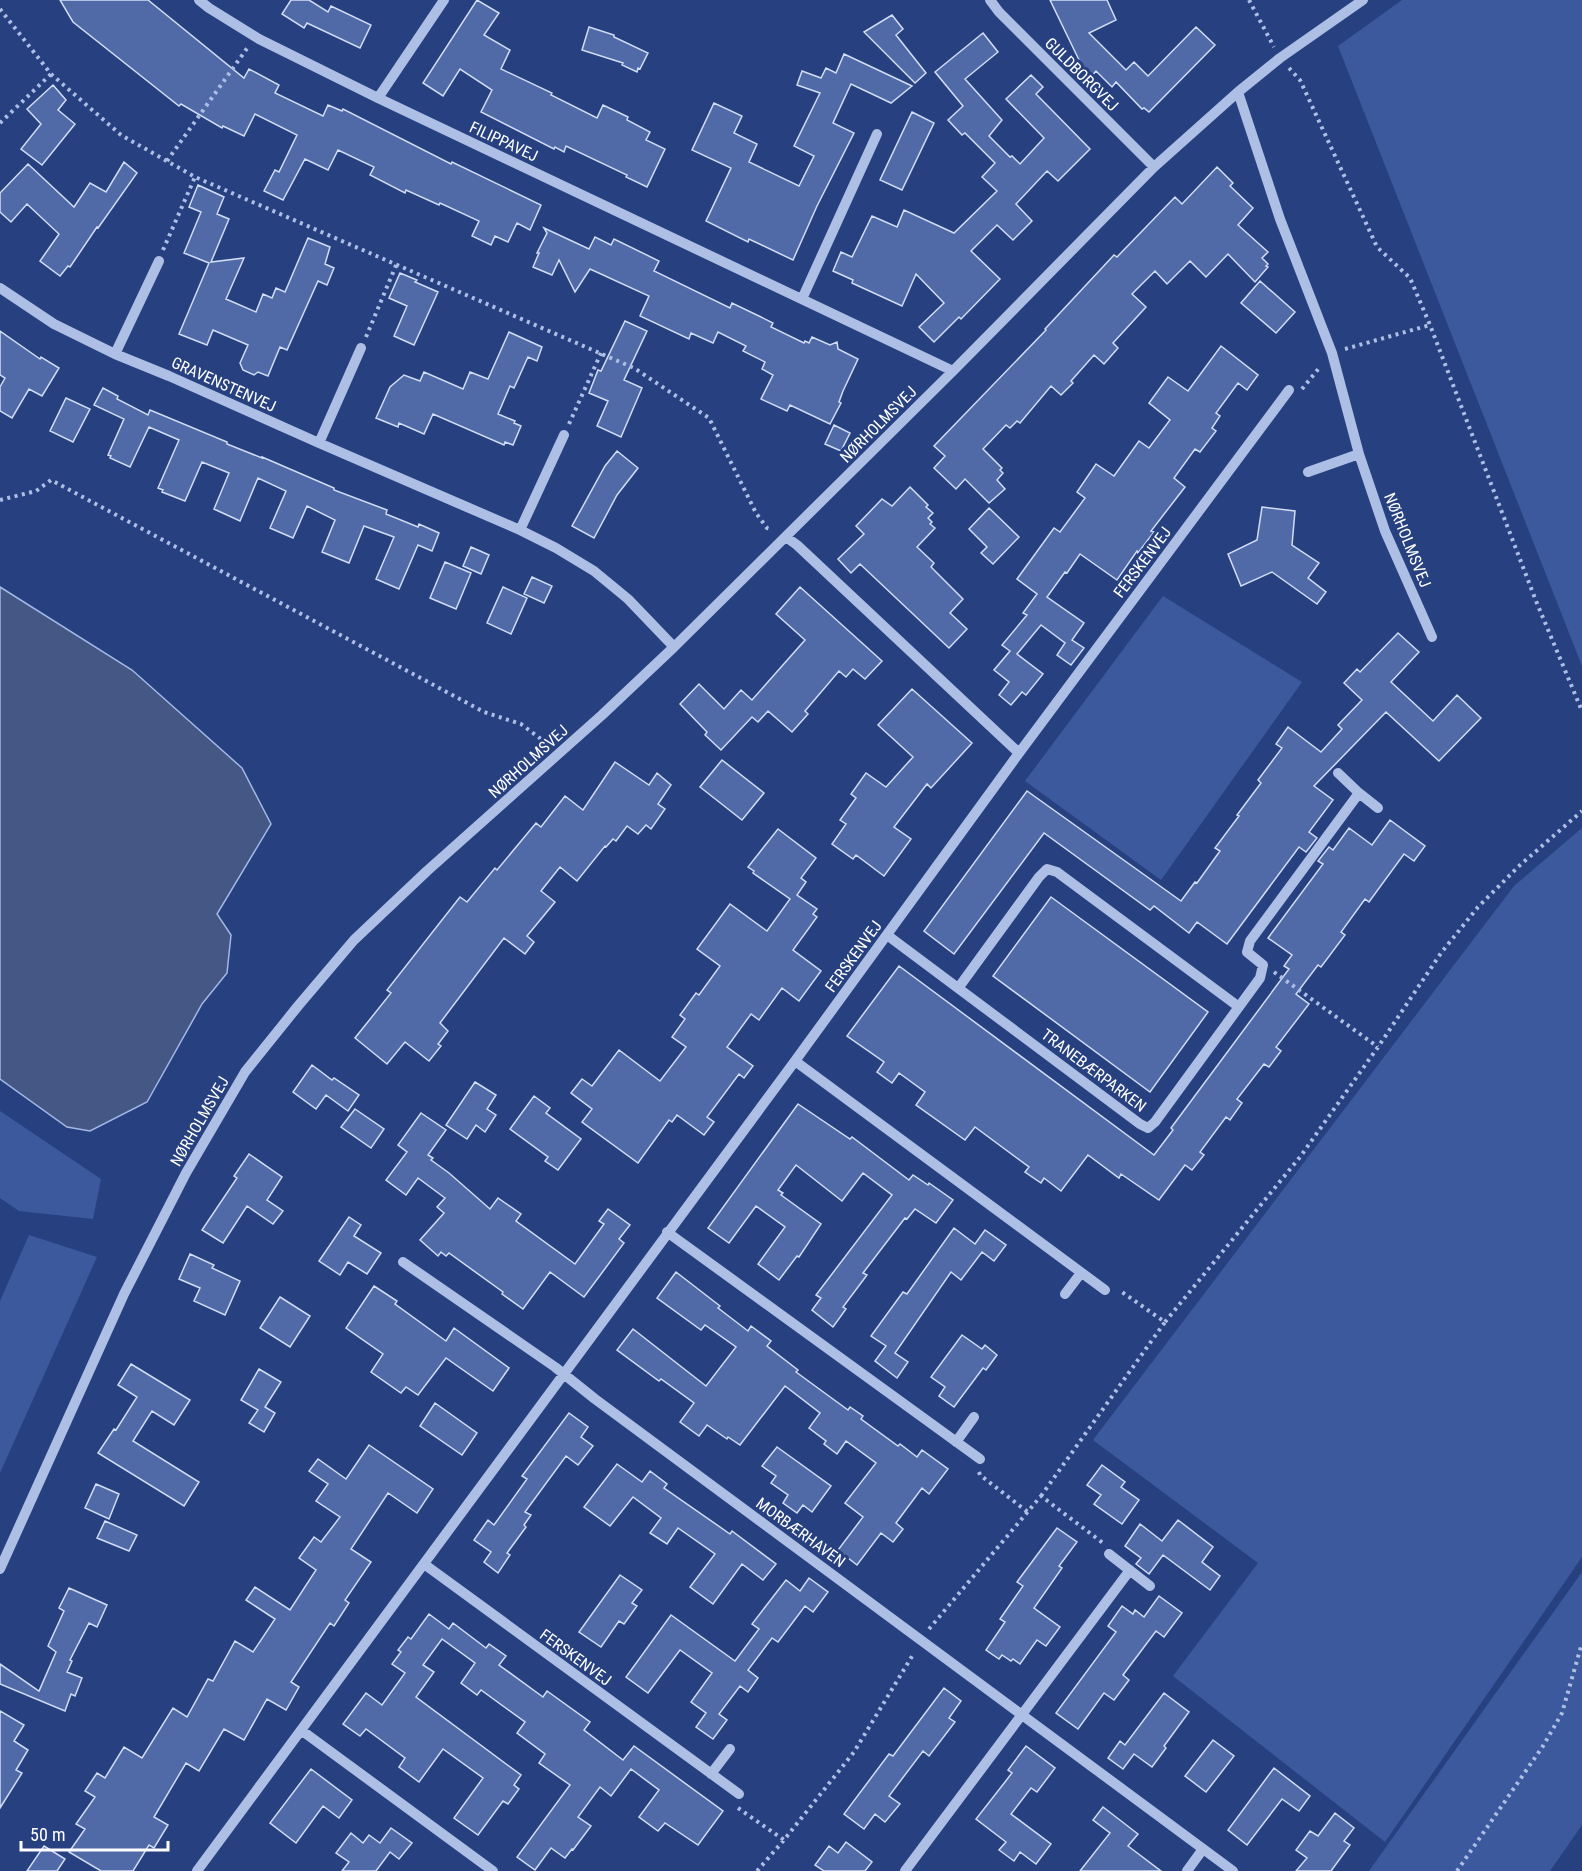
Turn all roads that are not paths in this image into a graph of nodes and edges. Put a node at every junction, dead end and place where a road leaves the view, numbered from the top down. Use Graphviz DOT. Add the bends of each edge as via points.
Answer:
graph roads {
  1 [pos="199,0"];
  2 [pos="444,0"];
  3 [pos="990,0"];
  4 [pos="1363,0"];
  5 [pos="1238,92"];
  6 [pos="378,98"];
  7 [pos="877,134"];
  8 [pos="1154,168"];
  9 [pos="159,261"];
  10 [pos="0,288"];
  11 [pos="802,299"];
  12 [pos="361,348"];
  13 [pos="115,354"];
  14 [pos="953,371"];
  15 [pos="1289,390"];
  16 [pos="564,435"];
  17 [pos="319,443"];
  18 [pos="1359,454"];
  19 [pos="1308,472"];
  20 [pos="520,530"];
  21 [pos="786,537"];
  22 [pos="1432,637"];
  23 [pos="674,647"];
  24 [pos="1019,753"];
  25 [pos="1338,773"];
  26 [pos="1359,793"];
  27 [pos="1378,808"];
  28 [pos="887,935"];
  29 [pos="959,987"];
  30 [pos="1239,1007"];
  31 [pos="795,1061"];
  32 [pos="667,1232"];
  33 [pos="403,1262"];
  34 [pos="1081,1273"];
  35 [pos="1105,1290"];
  36 [pos="1065,1294"];
  37 [pos="564,1374"];
  38 [pos="974,1417"];
  39 [pos="956,1442"];
  40 [pos="980,1459"];
  41 [pos="1109,1554"];
  42 [pos="424,1564"];
  43 [pos="0,1569"];
  44 [pos="1130,1570"];
  45 [pos="1150,1586"];
  46 [pos="1022,1714"];
  47 [pos="301,1730"];
  48 [pos="730,1749"];
  49 [pos="711,1774"];
  50 [pos="739,1794"];
  51 [pos="1203,1849"];
  52 [pos="197,1871"];
  53 [pos="493,1871"];
  54 [pos="905,1871"];
  55 [pos="1186,1871"];
  56 [pos="1233,1871"];
  1 -- 6 [label="street, FILIPPAVEJ" via="255,37"];
  2 -- 6 [label="street"];
  3 -- 8 [label="street, GULDBORGVEJ"];
  4 -- 5 [label="street, NØRHOLMSVEJ"];
  5 -- 8 [label="street, NØRHOLMSVEJ"];
  5 -- 18 [label="street, NØRHOLMSVEJ" via="1280,219 1332,353"];
  6 -- 11 [label="street, FILIPPAVEJ"];
  7 -- 11 [label="street"];
  8 -- 14 [label="street, NØRHOLMSVEJ"];
  9 -- 13 [label="street"];
  10 -- 13 [label="street, GRAVENSTENVEJ" via="54,324"];
  11 -- 14 [label="street, FILIPPAVEJ"];
  12 -- 17 [label="street"];
  13 -- 17 [label="street, GRAVENSTENVEJ"];
  14 -- 21 [label="street, NØRHOLMSVEJ"];
  15 -- 24 [label="street, FERSKENVEJ"];
  16 -- 20 [label="street"];
  17 -- 20 [label="street, GRAVENSTENVEJ"];
  18 -- 19 [label="street"];
  18 -- 22 [label="street, NØRHOLMSVEJ" via="1385,531"];
  20 -- 23 [label="street, GRAVENSTENVEJ" via="594,571 628,599"];
  21 -- 23 [label="street, NØRHOLMSVEJ"];
  21 -- 24 [label="street"];
  23 -- 43 [label="street, NØRHOLMSVEJ" via="354,940 245,1072 186,1173 124,1294"];
  24 -- 28 [label="street, FERSKENVEJ"];
  25 -- 26 [label="street"];
  26 -- 27 [label="street"];
  26 -- 30 [label="street, TRANEBÆRPARKEN" via="1250,941 1247,952 1263,965 1260,978"];
  28 -- 29 [label="street, TRANEBÆRPARKEN"];
  28 -- 31 [label="street, FERSKENVEJ"];
  29 -- 30 [label="street" via="1047,869 1057,872"];
  29 -- 30 [label="street, TRANEBÆRPARKEN" via="1148,1128"];
  31 -- 32 [label="street, FERSKENVEJ"];
  31 -- 34 [label="street"];
  32 -- 37 [label="street, FERSKENVEJ"];
  32 -- 39 [label="street"];
  33 -- 37 [label="street"];
  34 -- 35 [label="street"];
  34 -- 36 [label="street"];
  37 -- 42 [label="street, FERSKENVEJ"];
  37 -- 46 [label="street, MORBÆRHAVEN"];
  38 -- 39 [label="street"];
  39 -- 40 [label="street"];
  41 -- 44 [label="street"];
  42 -- 47 [label="street, FERSKENVEJ"];
  42 -- 49 [label="street, FERSKENVEJ"];
  44 -- 45 [label="street"];
  44 -- 46 [label="street"];
  46 -- 51 [label="street, MORBÆRHAVEN"];
  46 -- 54 [label="street"];
  47 -- 52 [label="street, FERSKENVEJ"];
  47 -- 53 [label="street"];
  48 -- 49 [label="street"];
  49 -- 50 [label="street, FERSKENVEJ"];
  51 -- 55 [label="street"];
  51 -- 56 [label="street, MORBÆRHAVEN"];
}
